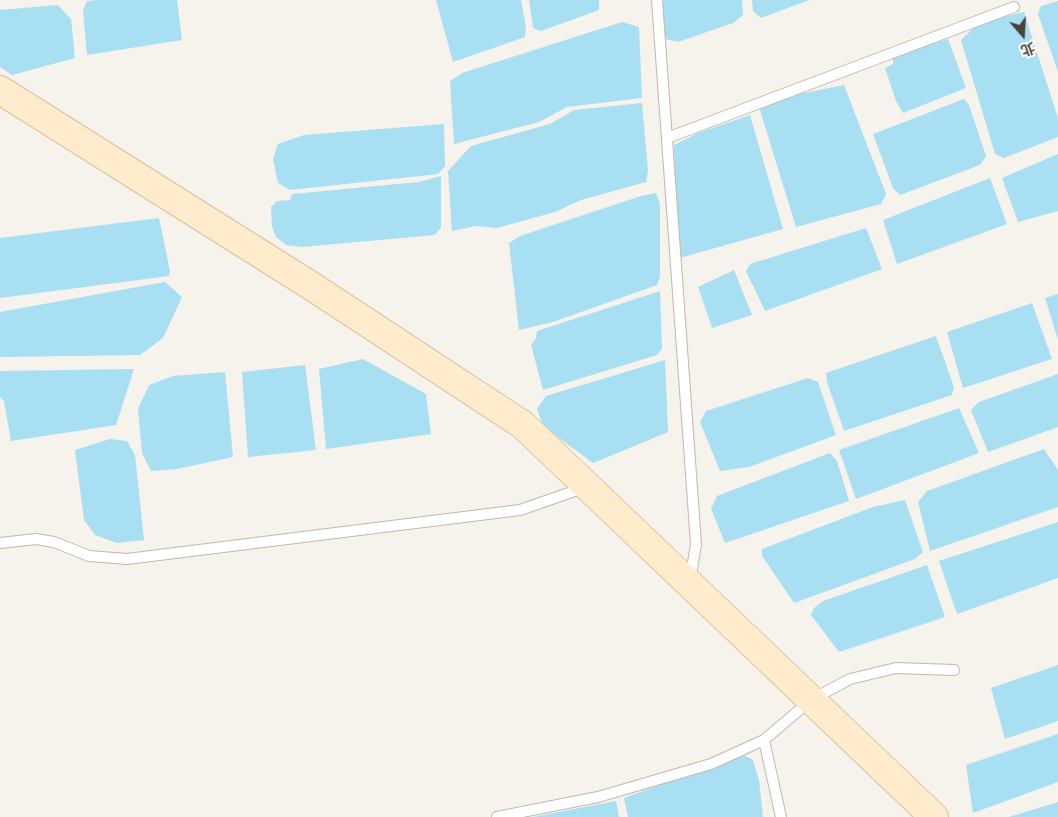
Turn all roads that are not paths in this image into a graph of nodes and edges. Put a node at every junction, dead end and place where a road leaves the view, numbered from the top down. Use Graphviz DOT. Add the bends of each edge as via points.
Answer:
graph roads {
  1 [pos="657,0"];
  2 [pos="1014,8"];
  3 [pos="0,90"];
  4 [pos="667,138"];
  5 [pos="587,486"];
  6 [pos="0,543"];
  7 [pos="690,584"];
  8 [pos="954,670"];
  9 [pos="811,700"];
  10 [pos="764,740"];
  11 [pos="497,817"];
  12 [pos="781,817"];
  13 [pos="934,817"];
  1 -- 4 [label="lane"];
  2 -- 4 [label="lane"];
  3 -- 5 [label="street" via="313,287 523,425"];
  4 -- 7 [label="lane" via="696,544"];
  5 -- 6 [label="lane" via="520,510 127,559 89,556 54,542 36,539"];
  5 -- 7 [label="street"];
  7 -- 9 [label="street"];
  8 -- 9 [label="lane" via="896,668 850,679"];
  9 -- 10 [label="lane"];
  9 -- 13 [label="street"];
  10 -- 11 [label="lane" via="711,764 598,797"];
  10 -- 12 [label="lane"];
}
